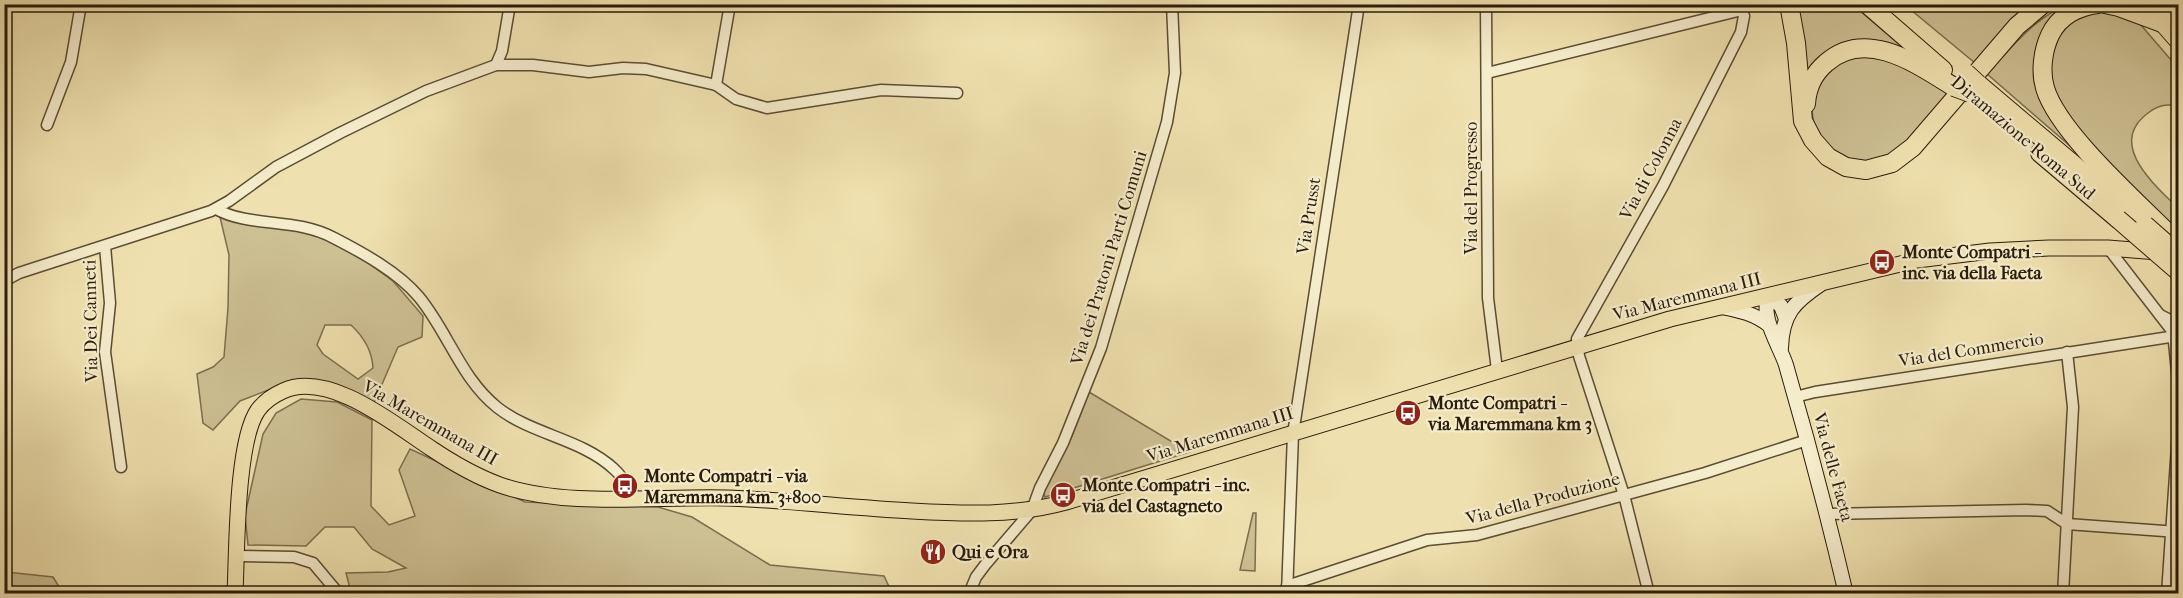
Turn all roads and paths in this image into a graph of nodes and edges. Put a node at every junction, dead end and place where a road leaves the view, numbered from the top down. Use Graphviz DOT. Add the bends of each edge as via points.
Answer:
graph roads {
  1 [pos="81,4"];
  2 [pos="510,4"];
  3 [pos="730,4"];
  4 [pos="1172,4"];
  5 [pos="1359,4"];
  6 [pos="1486,4"];
  7 [pos="1789,4"];
  8 [pos="1868,4"];
  9 [pos="1885,4"];
  10 [pos="2043,4"];
  11 [pos="2098,4"];
  12 [pos="2105,4"];
  13 [pos="2142,4"];
  14 [pos="2163,4"];
  15 [pos="1741,7"];
  16 [pos="2172,21"];
  17 [pos="2178,40"];
  18 [pos="496,65"];
  19 [pos="1487,73"];
  20 [pos="1965,84"];
  21 [pos="716,85"];
  22 [pos="957,93"];
  23 [pos="47,125"];
  24 [pos="1806,127"];
  25 [pos="216,209"];
  26 [pos="105,246"];
  27 [pos="2178,246"];
  28 [pos="2108,248"];
  29 [pos="2178,254"];
  30 [pos="2178,271"];
  31 [pos="4,281"];
  32 [pos="1822,283"];
  33 [pos="1770,296"];
  34 [pos="1720,307"];
  35 [pos="2157,314"];
  36 [pos="1786,318"];
  37 [pos="2178,324"];
  38 [pos="1769,325"];
  39 [pos="2177,341"];
  40 [pos="1576,346"];
  41 [pos="1781,350"];
  42 [pos="2067,352"];
  43 [pos="1497,370"];
  44 [pos="2178,382"];
  45 [pos="1795,398"];
  46 [pos="2178,430"];
  47 [pos="1293,434"];
  48 [pos="1807,440"];
  49 [pos="121,467"];
  50 [pos="1624,495"];
  51 [pos="636,498"];
  52 [pos="1032,510"];
  53 [pos="1827,514"];
  54 [pos="2067,524"];
  55 [pos="2176,532"];
  56 [pos="237,556"];
  57 [pos="1287,590"];
  58 [pos="235,594"];
  59 [pos="339,594"];
  60 [pos="969,594"];
  61 [pos="1649,594"];
  62 [pos="1846,594"];
  63 [pos="2062,594"];
  64 [pos="2167,594"];
  1 -- 23 [label="street" via="70,62"];
  2 -- 18 [label="street"];
  3 -- 21 [label="street"];
  4 -- 52 [label="street, Via dei Pratoni Parti Comuni" via="1175,80 1164,136 1097,358 1064,443"];
  5 -- 47 [label="street, Via Prusst"];
  6 -- 19 [label="street, Via del Progresso"];
  7 -- 24 [label="highway"];
  8 -- 20 [label="highway, Diramazione Roma Sud"];
  9 -- 20 [label="highway, Diramazione Roma Sud"];
  10 -- 24 [label="highway" via="2018,26 1913,147 1892,163 1866,170 1842,166 1823,153"];
  11 -- 27 [label="highway" via="2073,11 2053,29 2043,60 2045,88 2070,132"];
  12 -- 16 [label="highway"];
  13 -- 16 [label="highway"];
  14 -- 16 [label="highway"];
  15 -- 19 [label="street"];
  15 -- 40 [label="street, Via di Colonna" via="1741,32 1663,186 1579,333"];
  16 -- 17 [label="highway"];
  18 -- 21 [label="street" via="589,72 640,69"];
  18 -- 25 [label="street" via="426,91 340,133 276,167"];
  19 -- 43 [label="street, Via del Progresso" via="1488,298"];
  20 -- 24 [label="highway" via="1901,56 1875,49 1850,51 1831,59 1812,80"];
  20 -- 29 [label="highway, Diramazione Roma Sud, bridge"];
  20 -- 30 [label="highway, Diramazione Roma Sud, bridge"];
  21 -- 22 [label="street" via="736,99 771,108 888,89"];
  25 -- 26 [label="street"];
  25 -- 51 [label="street" via="231,216 316,230 387,270 421,299 489,400 520,421 603,461 621,476"];
  26 -- 31 [label="street"];
  26 -- 49 [label="street, Via Dei Canneti" via="110,309 105,352"];
  28 -- 29 [label="main road, Via Maremmana III"];
  28 -- 32 [label="main road, Via Maremmana III" via="2038,248 1917,260"];
  28 -- 35 [label="street"];
  32 -- 33 [label="main road, Via Maremmana III"];
  32 -- 36 [label="street" via="1801,297"];
  33 -- 34 [label="main road, Via Maremmana III"];
  33 -- 36 [label="street" via="1781,306"];
  33 -- 38 [label="street" via="1766,308"];
  34 -- 38 [label="street" via="1748,313"];
  34 -- 40 [label="main road, Via Maremmana III"];
  35 -- 37 [label="street"];
  35 -- 39 [label="street"];
  36 -- 41 [label="street"];
  38 -- 41 [label="street, Via delle Faeta"];
  39 -- 42 [label="street, Via del Commercio" via="2154,339"];
  39 -- 44 [label="street"];
  40 -- 43 [label="main road, Via Maremmana III"];
  40 -- 50 [label="street"];
  41 -- 45 [label="street, Via delle Faeta"];
  42 -- 45 [label="street, Via del Commercio"];
  42 -- 54 [label="street" via="2073,407"];
  43 -- 47 [label="main road, Via Maremmana III"];
  45 -- 48 [label="street, Via delle Faeta"];
  46 -- 55 [label="street"];
  47 -- 52 [label="main road, Via Maremmana III"];
  47 -- 57 [label="street, Via Prusst"];
  48 -- 50 [label="street, Via della Produzione"];
  48 -- 53 [label="street, Via delle Faeta"];
  50 -- 57 [label="street, Via della Produzione" via="1477,536 1427,540"];
  50 -- 61 [label="street"];
  51 -- 52 [label="main road, Via Maremmana III" via="733,498 966,514"];
  51 -- 56 [label="main road, Via Maremmana III" via="549,495 509,488 460,466 356,400 322,389 294,388 263,404 251,427 241,474"];
  52 -- 60 [label="street, Via dei Pratoni Parti Comuni" via="976,577"];
  53 -- 54 [label="street" via="2026,510 2047,512"];
  53 -- 62 [label="street, Via delle Faeta"];
  54 -- 55 [label="street"];
  54 -- 63 [label="street"];
  55 -- 64 [label="street"];
  56 -- 58 [label="main road, Via Maremmana III"];
  56 -- 59 [label="street" via="294,557 313,563"];
}
